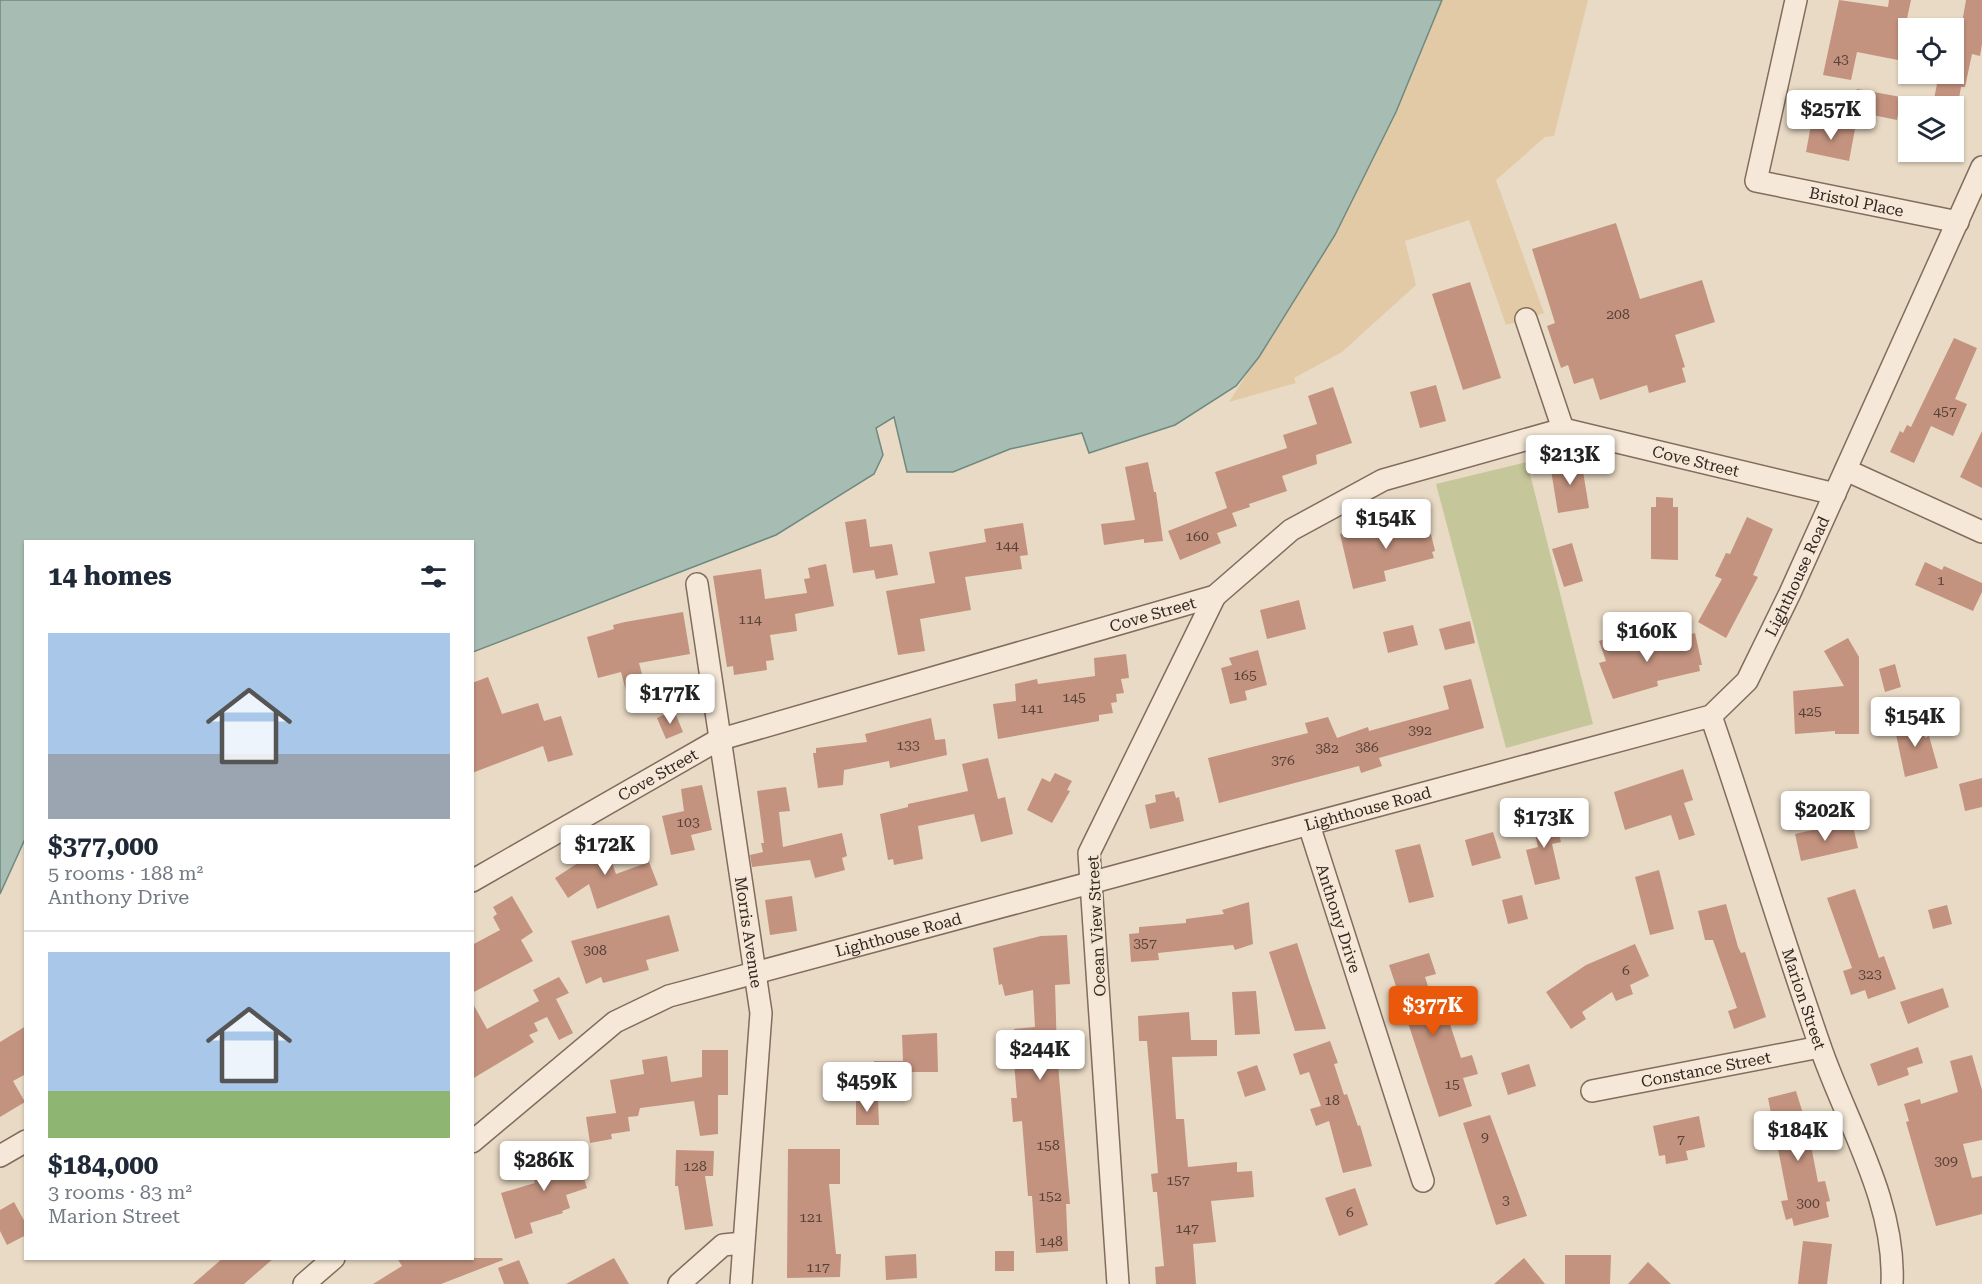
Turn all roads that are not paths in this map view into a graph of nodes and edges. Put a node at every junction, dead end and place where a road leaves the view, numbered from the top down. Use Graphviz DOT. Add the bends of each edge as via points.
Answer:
graph roads {
  1 [pos="1796,0"];
  2 [pos="1982,167"];
  3 [pos="1958,222"];
  4 [pos="1526,319"];
  5 [pos="1563,429"];
  6 [pos="1846,470"];
  7 [pos="1835,494"];
  8 [pos="1982,532"];
  9 [pos="697,584"];
  10 [pos="1215,596"];
  11 [pos="1712,716"];
  12 [pos="718,740"];
  13 [pos="1309,825"];
  14 [pos="474,880"];
  15 [pos="1093,883"];
  16 [pos="757,971"];
  17 [pos="1820,1047"];
  18 [pos="1592,1091"];
  19 [pos="474,1140"];
  20 [pos="24,1142"];
  21 [pos="0,1156"];
  22 [pos="1423,1181"];
  23 [pos="743,1243"];
  24 [pos="332,1260"];
  25 [pos="304,1284"];
  26 [pos="680,1284"];
  27 [pos="741,1284"];
  28 [pos="1118,1284"];
  29 [pos="1892,1284"];
  1 -- 3 [label="street, Bristol Place" via="1756,181"];
  2 -- 3 [label="street, Lighthouse Road"];
  3 -- 6 [label="street, Lighthouse Road"];
  4 -- 5 [label="street"];
  5 -- 7 [label="street, Cove Street"];
  5 -- 10 [label="street, Cove Street" via="1383,480 1292,530"];
  6 -- 7 [label="street, Lighthouse Road"];
  6 -- 8 [label="street"];
  7 -- 11 [label="street, Lighthouse Road" via="1747,681"];
  9 -- 12 [label="street, Morris Avenue"];
  10 -- 12 [label="street, Cove Street"];
  10 -- 15 [label="street, Ocean View Street" via="1089,853"];
  11 -- 13 [label="street, Lighthouse Road"];
  11 -- 17 [label="street, Marion Street"];
  12 -- 14 [label="street, Cove Street"];
  12 -- 16 [label="street, Morris Avenue"];
  13 -- 15 [label="street, Lighthouse Road"];
  13 -- 22 [label="street, Anthony Drive"];
  15 -- 16 [label="street, Lighthouse Road"];
  15 -- 28 [label="street, Ocean View Street"];
  16 -- 19 [label="street, Lighthouse Road" via="669,996 615,1022"];
  16 -- 23 [label="street, Morris Avenue" via="762,1013"];
  17 -- 18 [label="street, Constance Street"];
  17 -- 29 [label="street, Marion Street" via="1877,1189 1893,1262"];
  20 -- 21 [label="street"];
  23 -- 26 [label="street" via="723,1245"];
  23 -- 27 [label="street, Morris Avenue"];
  24 -- 25 [label="street"];
}
